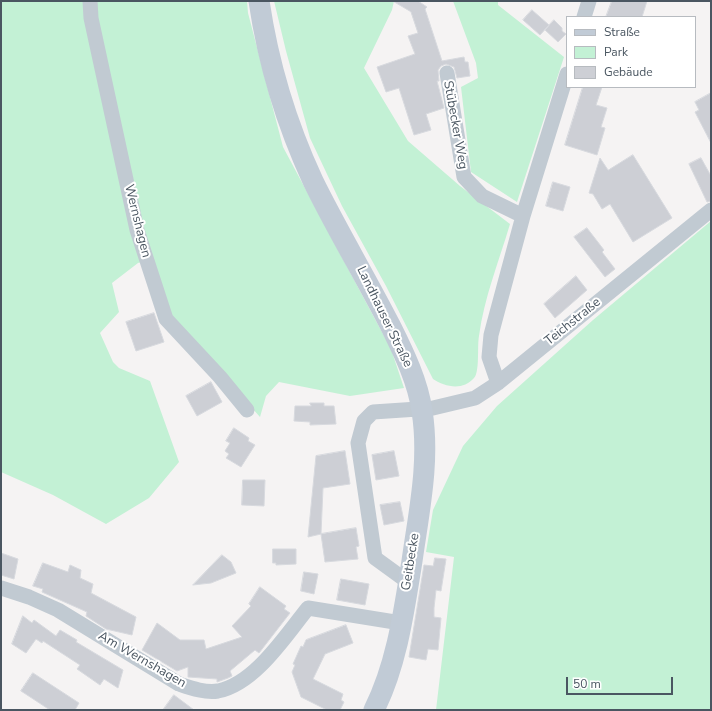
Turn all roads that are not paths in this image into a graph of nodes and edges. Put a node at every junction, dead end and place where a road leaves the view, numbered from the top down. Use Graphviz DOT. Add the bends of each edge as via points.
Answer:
graph roads {
  1 [pos="90,1"];
  2 [pos="259,1"];
  3 [pos="589,1"];
  4 [pos="584,16"];
  5 [pos="447,73"];
  6 [pos="566,77"];
  7 [pos="711,210"];
  8 [pos="523,216"];
  9 [pos="498,383"];
  10 [pos="247,410"];
  11 [pos="422,410"];
  12 [pos="408,582"];
  13 [pos="1,588"];
  14 [pos="401,623"];
  15 [pos="374,710"];
  1 -- 10 [label="street, Wernshagen" via="91,18 137,230 166,319"];
  2 -- 11 [label="street, Landhauser Straße" via="273,65 290,123 313,181 376,296 405,356"];
  3 -- 4 [label="street"];
  5 -- 8 [label="street, Stübecker Weg" via="464,177 482,196"];
  6 -- 8 [label="street"];
  7 -- 9 [label="street, Teichstraße"];
  8 -- 9 [label="street" via="491,335 489,357"];
  9 -- 11 [label="street, Teichstraße" via="476,398"];
  11 -- 12 [label="street, Geitbecke" via="423,491"];
  11 -- 12 [label="street" via="373,412 364,421 358,443 375,558"];
  12 -- 14 [label="street, Geitbecke"];
  13 -- 14 [label="street, Am Wernshagen" via="58,610 179,684 194,689 218,691 239,683 266,660 308,608"];
  14 -- 15 [label="street, Geitbecke" via="386,684"];
}
